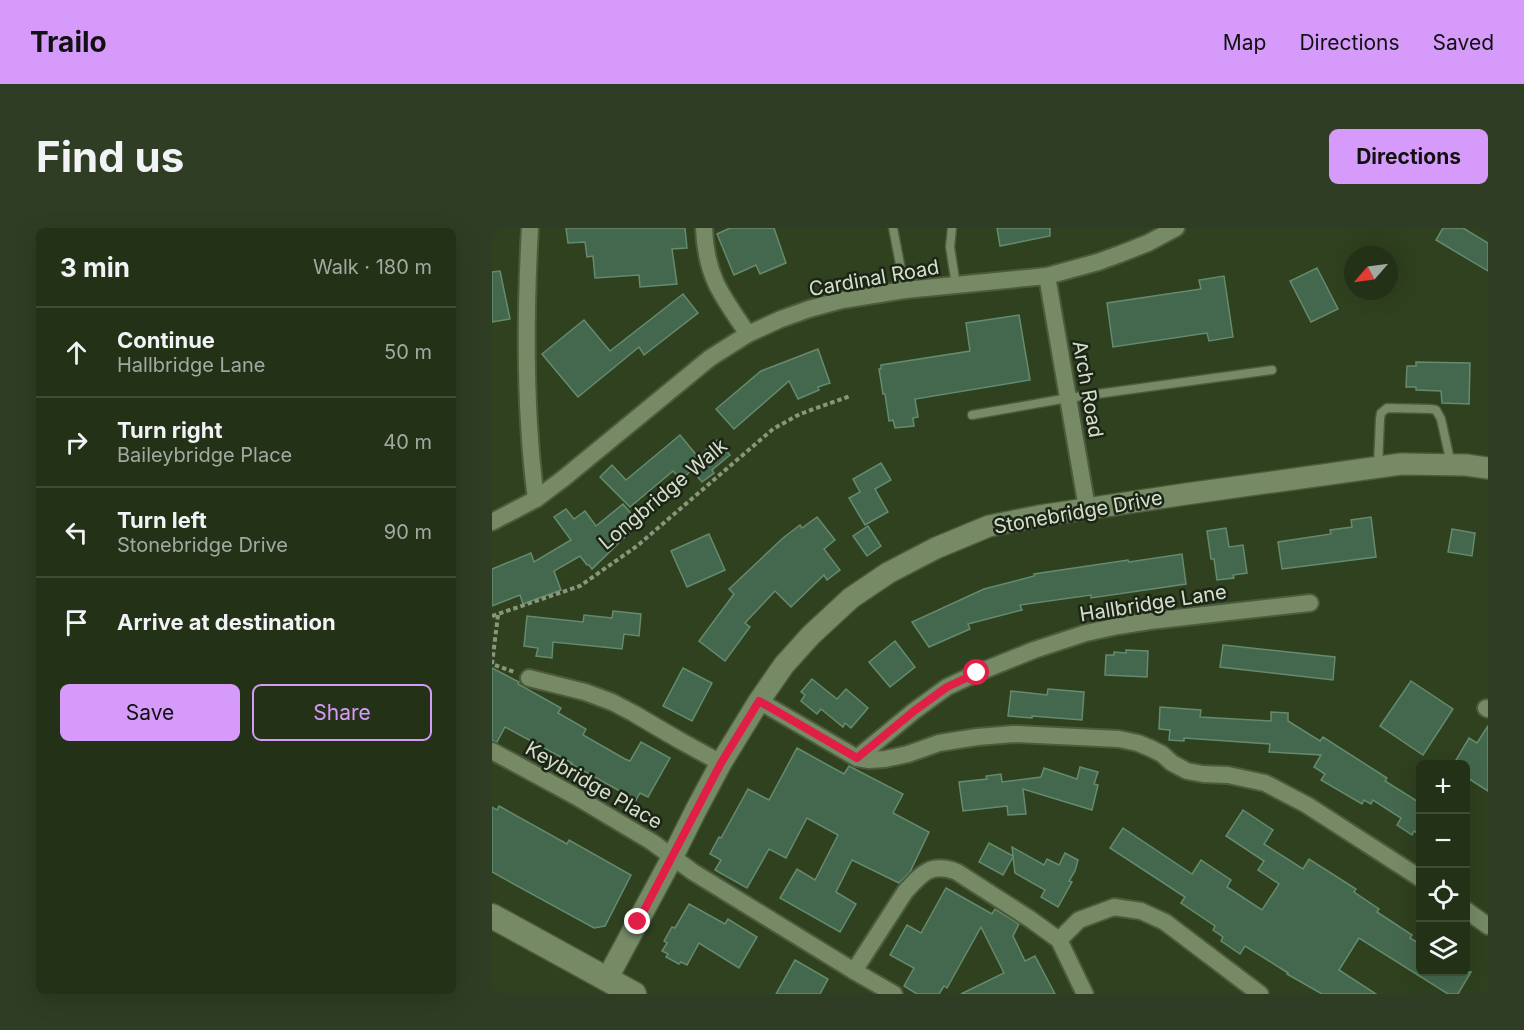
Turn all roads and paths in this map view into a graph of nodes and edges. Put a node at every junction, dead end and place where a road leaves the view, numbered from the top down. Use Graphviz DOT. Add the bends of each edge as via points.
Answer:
graph roads {
  1 [pos="530,228"];
  2 [pos="704,228"];
  3 [pos="894,228"];
  4 [pos="952,228"];
  5 [pos="1176,228"];
  6 [pos="1047,276"];
  7 [pos="956,285"];
  8 [pos="905,290"];
  9 [pos="748,334"];
  10 [pos="1272,370"];
  11 [pos="850,396"];
  12 [pos="1068,398"];
  13 [pos="972,415"];
  14 [pos="1451,464"];
  15 [pos="1378,467"];
  16 [pos="1488,468"];
  17 [pos="536,499"];
  18 [pos="1088,508"];
  19 [pos="492,522"];
  20 [pos="1310,603"];
  21 [pos="498,615"];
  22 [pos="492,616"];
  23 [pos="529,678"];
  24 [pos="759,701"];
  25 [pos="492,751"];
  26 [pos="857,758"];
  27 [pos="721,763"];
  28 [pos="672,858"];
  29 [pos="1416,875"];
  30 [pos="1470,913"];
  31 [pos="492,916"];
  32 [pos="1488,926"];
  33 [pos="1059,940"];
  34 [pos="854,971"];
  35 [pos="607,979"];
  36 [pos="634,994"];
  37 [pos="894,994"];
  38 [pos="1085,994"];
  39 [pos="1260,994"];
  1 -- 17 [label="street" via="526,330 530,458"];
  2 -- 9 [label="street" via="712,275 720,294"];
  3 -- 8 [label="lane"];
  4 -- 7 [label="lane" via="950,247"];
  5 -- 6 [label="street, Cardinal Road" via="1120,254"];
  6 -- 7 [label="street, Cardinal Road"];
  6 -- 12 [label="street, Arch Road"];
  7 -- 8 [label="street, Cardinal Road"];
  8 -- 9 [label="street, Cardinal Road" via="809,309"];
  9 -- 17 [label="street, Cardinal Road" via="710,358"];
  10 -- 12 [label="lane"];
  11 -- 21 [label="path, Longbridge Walk" via="800,414 773,429 637,546 580,586"];
  12 -- 13 [label="lane"];
  12 -- 18 [label="street, Arch Road"];
  14 -- 15 [label="street, Stonebridge Drive"];
  14 -- 15 [label="lane" via="1436,410 1387,408 1380,419"];
  14 -- 16 [label="street, Stonebridge Drive"];
  15 -- 18 [label="street, Stonebridge Drive"];
  17 -- 19 [label="street, Cardinal Road"];
  18 -- 24 [label="street, Stonebridge Drive" via="989,526 888,573 851,598 811,635"];
  20 -- 26 [label="street, Hallbridge Lane" via="1129,624 1034,650 947,687"];
  21 -- 22 [label="path, Longbridge Walk"];
  21 -- 23 [label="path" via="492,664"];
  23 -- 27 [label="street" via="612,702"];
  24 -- 26 [label="street"];
  24 -- 27 [label="street, Stonebridge Drive"];
  25 -- 28 [label="street, Keybridge Place" via="575,796"];
  26 -- 29 [label="street" via="885,759 939,744 1014,734 1138,743 1187,771 1265,783"];
  27 -- 28 [label="street, Stonebridge Drive"];
  28 -- 34 [label="street, Keybridge Place"];
  28 -- 35 [label="street, Stonebridge Drive"];
  30 -- 32 [label="street"];
  31 -- 35 [label="main road"];
  33 -- 34 [label="street" via="944,867 929,870 905,892"];
  33 -- 38 [label="street"];
  33 -- 39 [label="street" via="1079,921 1114,907 1142,911 1166,922"];
  34 -- 37 [label="street, Keybridge Place"];
  35 -- 36 [label="main road"];
}
